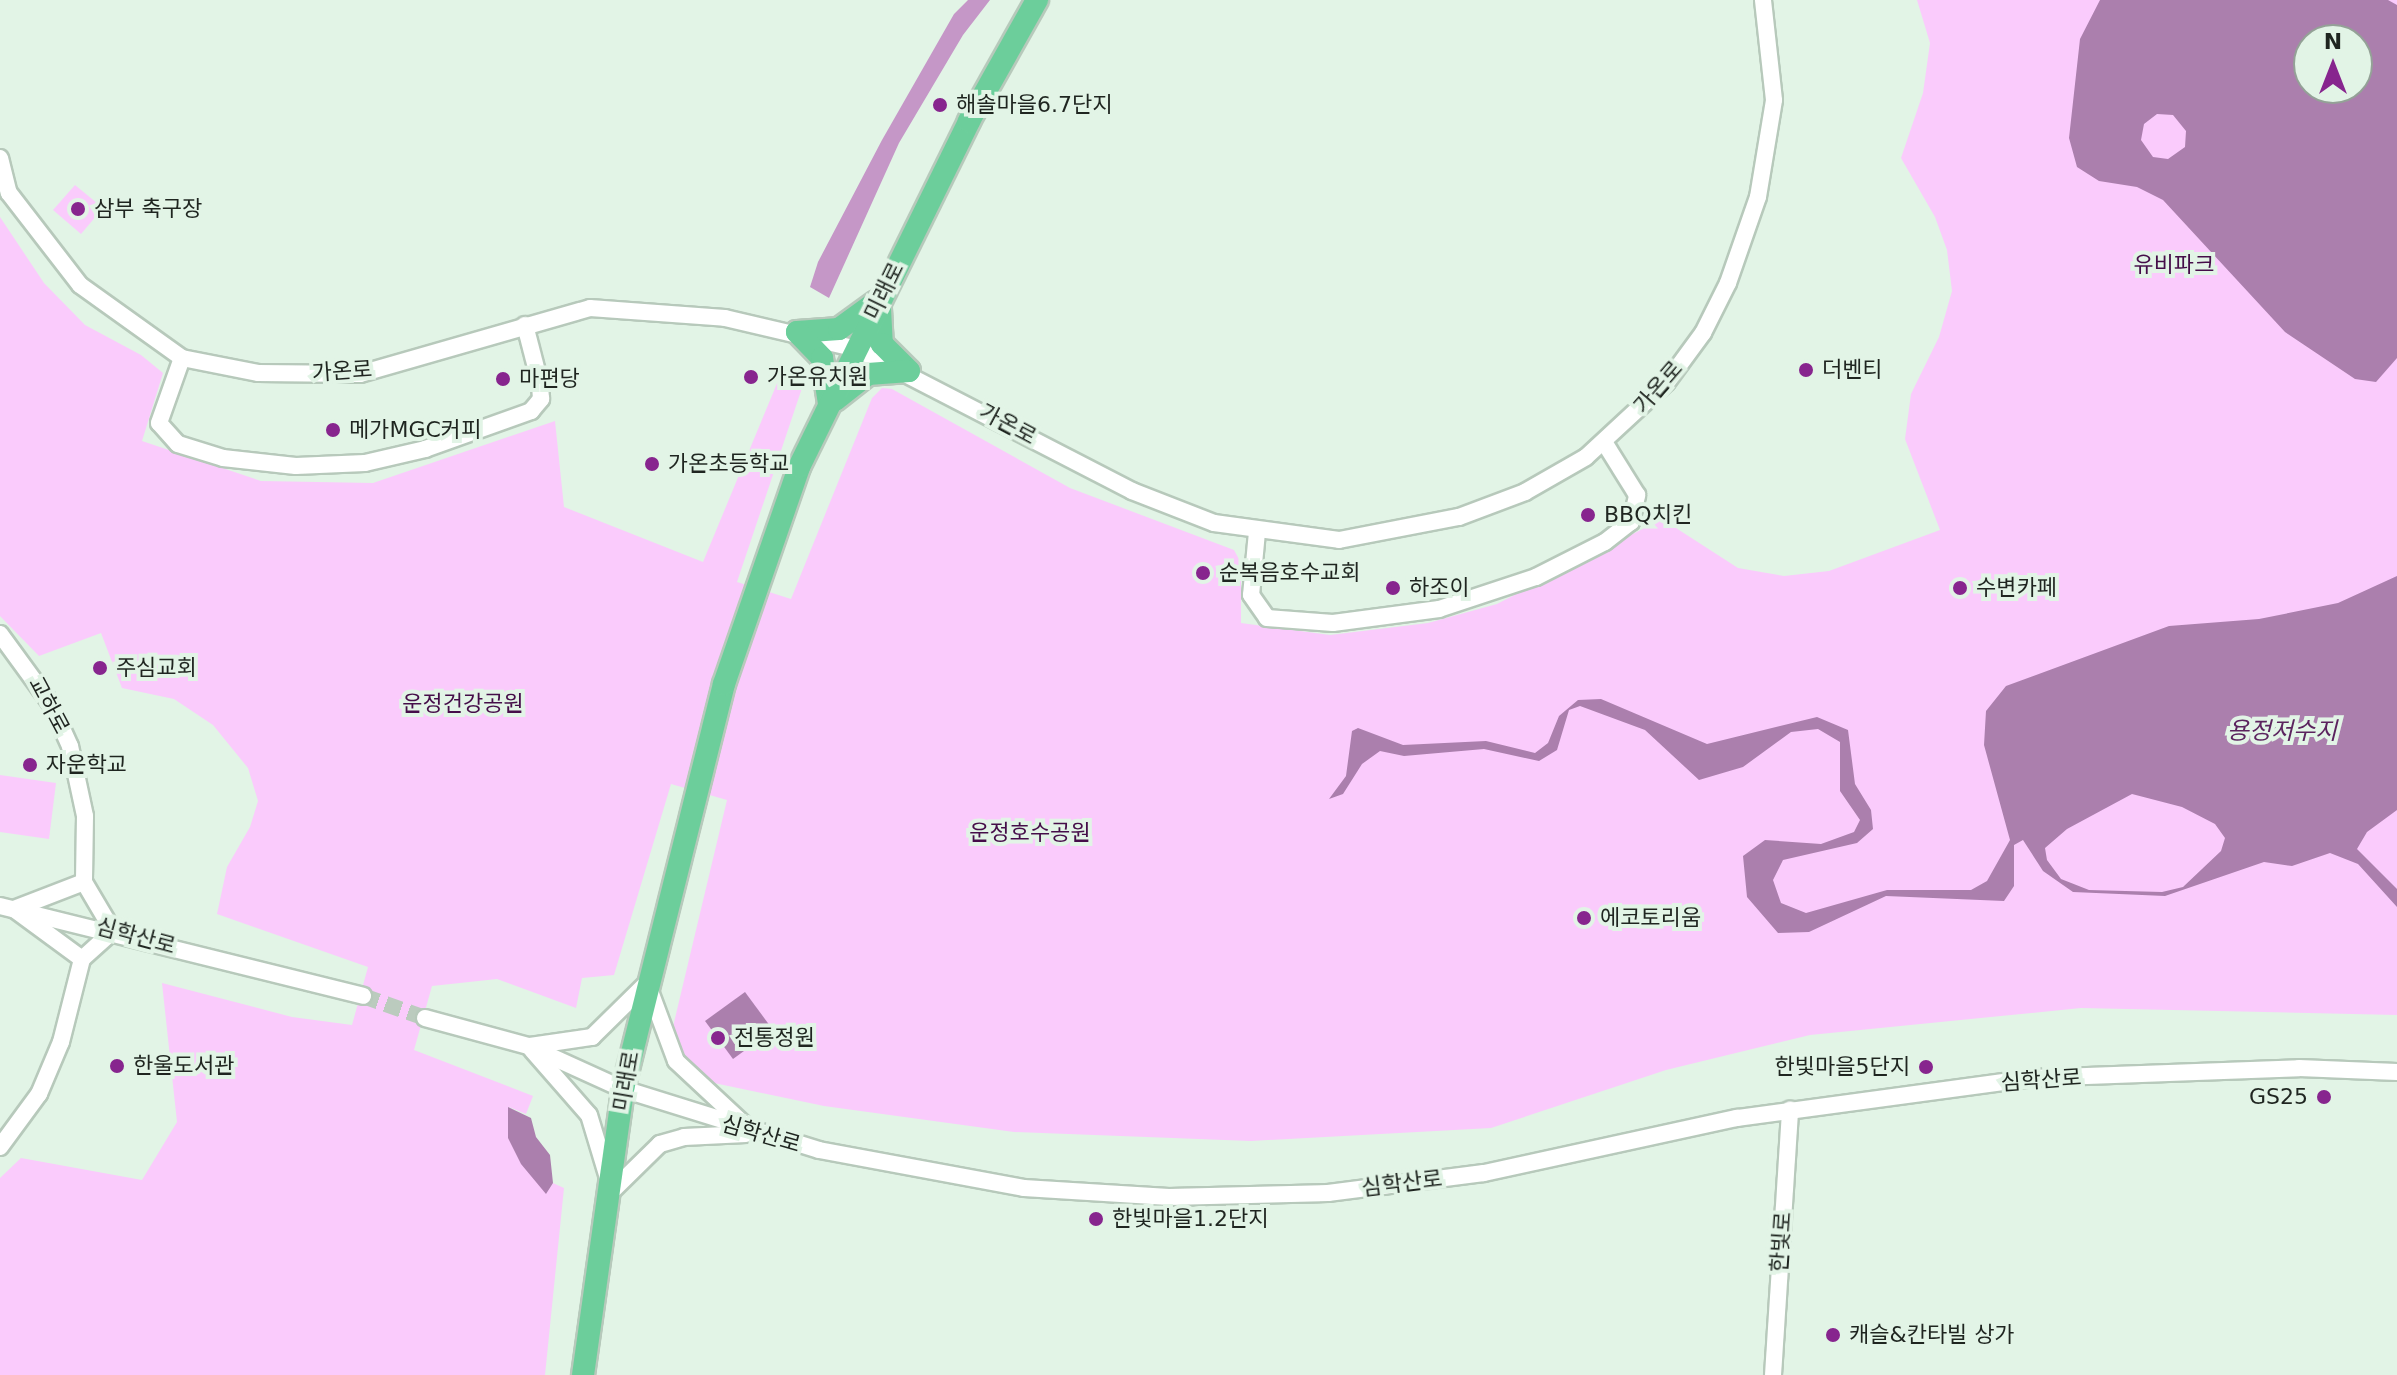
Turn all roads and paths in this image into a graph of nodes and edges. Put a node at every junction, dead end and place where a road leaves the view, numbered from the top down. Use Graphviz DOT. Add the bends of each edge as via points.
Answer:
graph roads {
  1 [pos="1037,0"];
  2 [pos="1763,0"];
  3 [pos="0,158"];
  4 [pos="880,299"];
  5 [pos="525,325"];
  6 [pos="797,332"];
  7 [pos="857,349"];
  8 [pos="182,358"];
  9 [pos="909,371"];
  10 [pos="829,406"];
  11 [pos="1604,442"];
  12 [pos="1257,532"];
  13 [pos="0,634"];
  14 [pos="84,882"];
  15 [pos="7,907"];
  16 [pos="113,931"];
  17 [pos="82,959"];
  18 [pos="647,983"];
  19 [pos="363,996"];
  20 [pos="425,1018"];
  21 [pos="528,1046"];
  22 [pos="2397,1072"];
  23 [pos="623,1089"];
  24 [pos="1790,1110"];
  25 [pos="755,1134"];
  26 [pos="0,1147"];
  27 [pos="612,1191"];
  28 [pos="583,1375"];
  29 [pos="1773,1375"];
  1 -- 4 [label="main road, 미래로"];
  2 -- 11 [label="street, 가온로" via="1774,100 1758,197 1740,256 1703,333 1676,370"];
  3 -- 8 [label="street, 가온로" via="9,193 80,285"];
  4 -- 6 [label="main road" via="839,329"];
  4 -- 7 [label="main road, 미래로"];
  4 -- 9 [label="main road" via="882,344"];
  5 -- 6 [label="street, 가온로" via="590,308 665,310"];
  5 -- 8 [label="street, 가온로" via="360,374 258,373"];
  5 -- 8 [label="street" via="540,383 541,399 531,411 425,449 365,463 296,466 223,458 178,444 159,423"];
  6 -- 7 [label="street, 가온로"];
  6 -- 10 [label="main road" via="822,358"];
  7 -- 9 [label="street, 가온로"];
  7 -- 10 [label="main road, 미래로"];
  9 -- 10 [label="main road" via="868,374"];
  9 -- 12 [label="street, 가온로" via="1132,491 1214,523"];
  10 -- 18 [label="main road, 미래로" via="799,467 724,684"];
  11 -- 12 [label="street, 가온로" via="1525,492 1459,517 1339,540"];
  11 -- 12 [label="street" via="1637,495 1631,522 1605,542 1536,577 1439,609 1333,623 1267,618 1251,595"];
  13 -- 14 [label="street, 교하로" via="51,704 70,746 85,816"];
  14 -- 15 [label="street"];
  14 -- 16 [label="street"];
  15 -- 16 [label="street, 심학산로"];
  15 -- 17 [label="street"];
  16 -- 17 [label="street"];
  16 -- 19 [label="street, 심학산로"];
  17 -- 26 [label="street" via="61,1042 39,1094"];
  18 -- 21 [label="street" via="592,1037"];
  18 -- 23 [label="main road, 미래로"];
  18 -- 25 [label="street" via="676,1061"];
  20 -- 21 [label="street, 심학산로"];
  21 -- 23 [label="street, 심학산로"];
  21 -- 27 [label="street" via="589,1115"];
  22 -- 24 [label="street, 심학산로" via="2299,1068 2032,1078"];
  23 -- 25 [label="street, 심학산로"];
  23 -- 27 [label="main road, 미래로"];
  24 -- 25 [label="street, 심학산로" via="1484,1173 1328,1193 1249,1197 1024,1188 889,1166"];
  24 -- 29 [label="street, 한빛로"];
  25 -- 27 [label="street" via="672,1139 660,1144"];
  27 -- 28 [label="main road, 미래로"];
}
